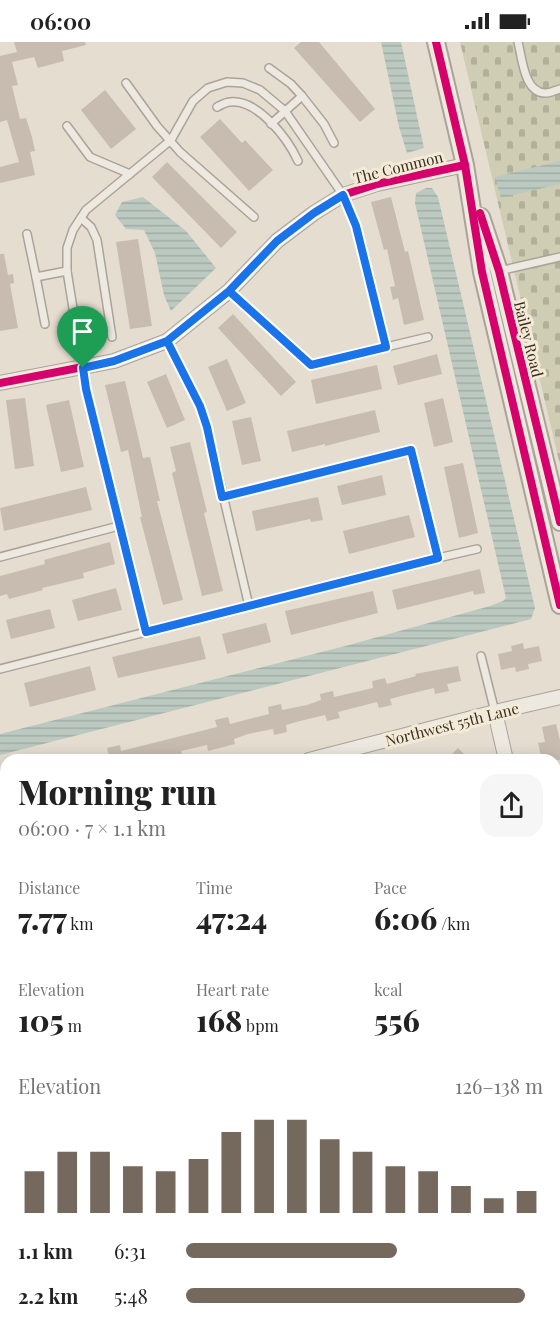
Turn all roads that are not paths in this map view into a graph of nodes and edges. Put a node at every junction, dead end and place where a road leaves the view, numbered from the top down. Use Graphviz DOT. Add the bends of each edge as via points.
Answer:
graph roads {
  1 [pos="436,42"];
  2 [pos="518,42"];
  3 [pos="269,68"];
  4 [pos="126,83"];
  5 [pos="560,89"];
  6 [pos="302,96"];
  7 [pos="217,107"];
  8 [pos="285,111"];
  9 [pos="271,123"];
  10 [pos="67,126"];
  11 [pos="171,140"];
  12 [pos="334,143"];
  13 [pos="298,161"];
  14 [pos="465,165"];
  15 [pos="130,174"];
  16 [pos="343,195"];
  17 [pos="254,217"];
  18 [pos="81,218"];
  19 [pos="27,234"];
  20 [pos="560,257"];
  21 [pos="67,271"];
  22 [pos="499,271"];
  23 [pos="36,277"];
  24 [pos="229,291"];
  25 [pos="45,324"];
  26 [pos="112,337"];
  27 [pos="428,337"];
  28 [pos="167,341"];
  29 [pos="386,347"];
  30 [pos="83,368"];
  31 [pos="0,383"];
  32 [pos="222,497"];
  33 [pos="559,510"];
  34 [pos="538,513"];
  35 [pos="119,526"];
  36 [pos="477,549"];
  37 [pos="0,557"];
  38 [pos="438,558"];
  39 [pos="560,605"];
  40 [pos="249,606"];
  41 [pos="146,632"];
  42 [pos="481,656"];
  43 [pos="0,669"];
  44 [pos="560,697"];
  45 [pos="495,712"];
  46 [pos="332,754"];
  47 [pos="505,754"];
  1 -- 14 [label="street, Bailey Road"];
  2 -- 5 [label="lane" via="532,88 544,93"];
  3 -- 6 [label="lane"];
  4 -- 11 [label="lane" via="156,126"];
  6 -- 8 [label="lane"];
  6 -- 12 [label="lane"];
  7 -- 9 [label="lane" via="230,102 246,104"];
  8 -- 9 [label="lane"];
  8 -- 11 [label="lane" via="260,90 243,82 227,82 208,88 193,101"];
  8 -- 16 [label="lane"];
  9 -- 13 [label="lane"];
  10 -- 15 [label="lane" via="90,157"];
  11 -- 15 [label="lane"];
  11 -- 17 [label="lane"];
  14 -- 16 [label="street, The Common"];
  14 -- 22 [label="street, Bailey Road"];
  14 -- 34 [label="street, Bailey Road" via="482,272"];
  15 -- 18 [label="lane"];
  16 -- 24 [label="street, The Common" via="277,241"];
  16 -- 29 [label="lane" via="356,226"];
  18 -- 21 [label="lane" via="68,248"];
  18 -- 26 [label="lane" via="91,226 97,240"];
  19 -- 23 [label="lane"];
  20 -- 22 [label="lane"];
  21 -- 23 [label="lane"];
  21 -- 30 [label="lane"];
  22 -- 33 [label="street, Bailey Road"];
  23 -- 25 [label="lane"];
  24 -- 28 [label="street, The Common"];
  24 -- 29 [label="lane" via="311,365"];
  27 -- 29 [label="lane"];
  28 -- 30 [label="street, The Common"];
  28 -- 32 [label="lane" via="200,406"];
  30 -- 31 [label="street, The Common"];
  30 -- 35 [label="lane"];
  32 -- 38 [label="lane" via="411,450"];
  32 -- 40 [label="lane"];
  33 -- 34 [label="lane"];
  33 -- 34 [label="lane"];
  34 -- 39 [label="street, Bailey Road"];
  35 -- 37 [label="lane"];
  35 -- 41 [label="lane"];
  36 -- 38 [label="lane"];
  38 -- 40 [label="lane"];
  40 -- 41 [label="lane"];
  41 -- 43 [label="lane"];
  42 -- 45 [label="lane"];
  44 -- 45 [label="street, Northwest 55th Lane"];
  45 -- 46 [label="street, Northwest 55th Lane"];
  45 -- 47 [label="street"];
}
